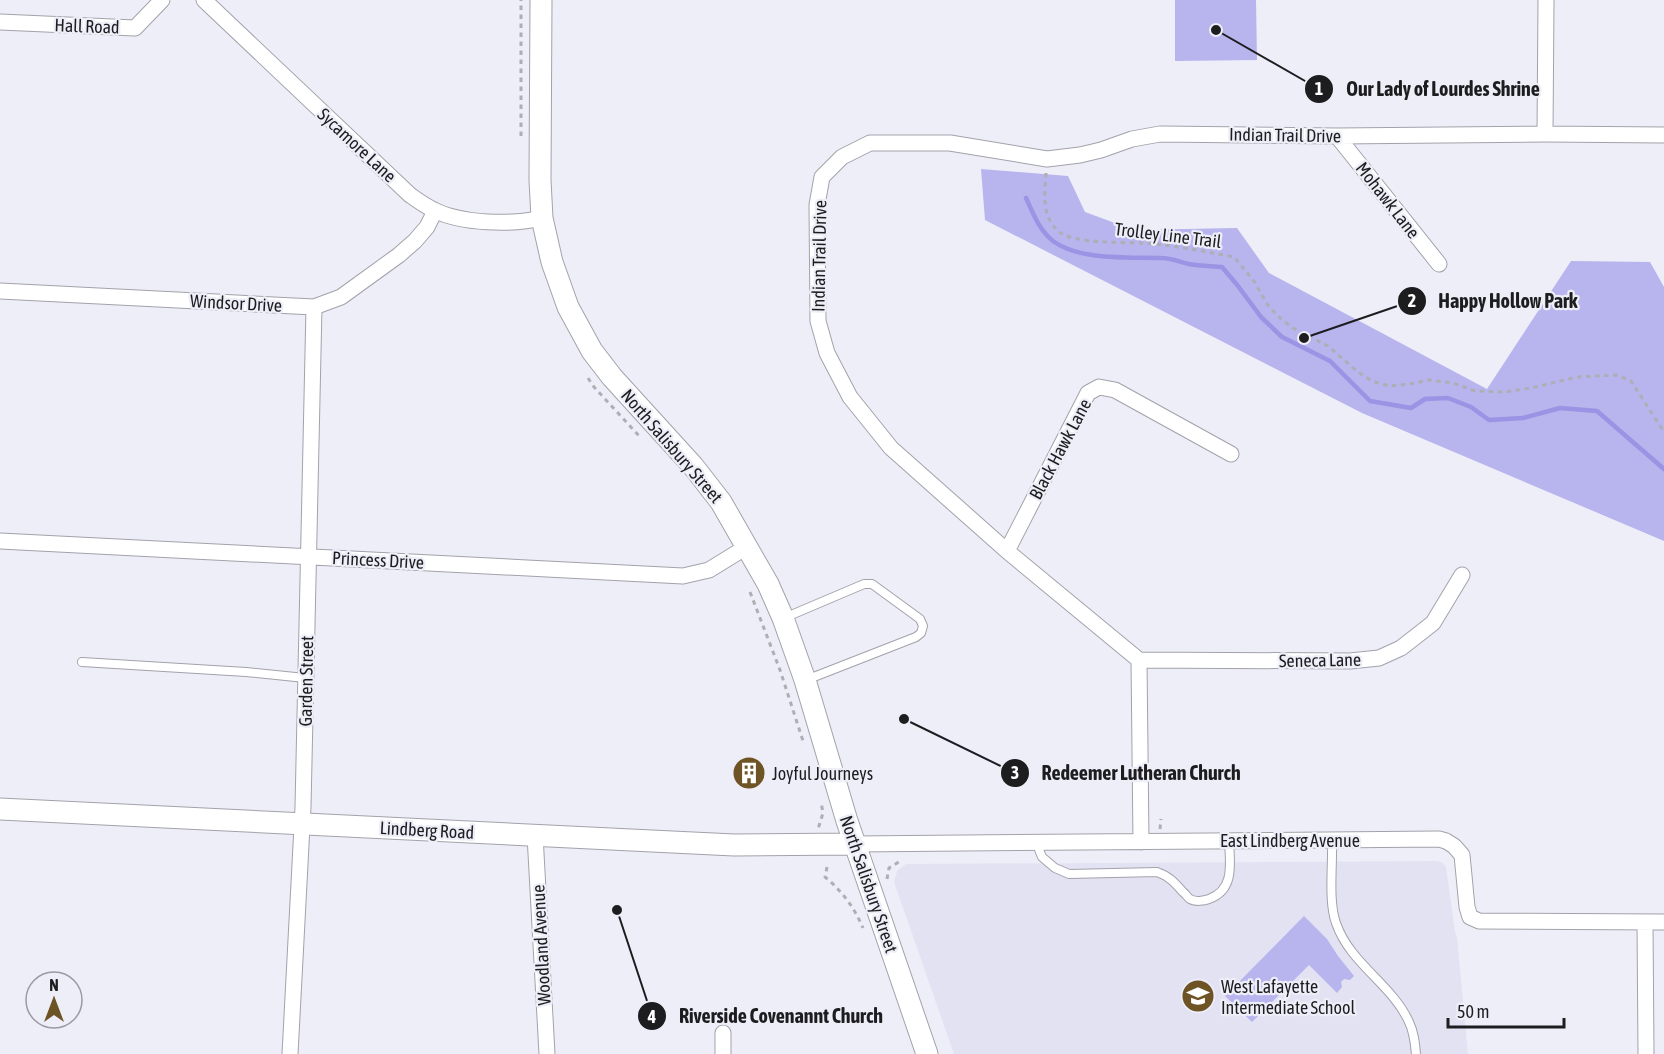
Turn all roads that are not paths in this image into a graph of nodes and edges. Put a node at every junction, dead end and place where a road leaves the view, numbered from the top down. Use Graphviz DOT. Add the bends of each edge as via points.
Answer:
graph roads {
  1 [pos="162,0"];
  2 [pos="541,0"];
  3 [pos="1546,0"];
  4 [pos="209,2"];
  5 [pos="0,22"];
  6 [pos="1545,134"];
  7 [pos="1664,135"];
  8 [pos="1337,136"];
  9 [pos="435,211"];
  10 [pos="542,218"];
  11 [pos="1438,264"];
  12 [pos="0,291"];
  13 [pos="314,307"];
  14 [pos="1231,454"];
  15 [pos="0,542"];
  16 [pos="748,546"];
  17 [pos="1007,550"];
  18 [pos="309,556"];
  19 [pos="1462,575"];
  20 [pos="783,618"];
  21 [pos="1139,660"];
  22 [pos="82,662"];
  23 [pos="305,678"];
  24 [pos="805,680"];
  25 [pos="0,809"];
  26 [pos="302,825"];
  27 [pos="536,835"];
  28 [pos="1332,840"];
  29 [pos="1229,841"];
  30 [pos="1036,842"];
  31 [pos="1141,842"];
  32 [pos="855,844"];
  33 [pos="1645,922"];
  34 [pos="1664,922"];
  35 [pos="723,1033"];
  36 [pos="290,1054"];
  37 [pos="547,1054"];
  38 [pos="723,1054"];
  39 [pos="927,1054"];
  40 [pos="1416,1054"];
  41 [pos="1646,1054"];
  1 -- 5 [label="street, Hall Road" via="135,27"];
  2 -- 10 [label="street, North Salisbury Street"];
  3 -- 6 [label="street"];
  4 -- 9 [label="street, Sycamore Lane" via="410,195"];
  6 -- 7 [label="street, Indian Trail Drive"];
  6 -- 8 [label="street, Indian Trail Drive"];
  8 -- 11 [label="street, Mohawk Lane"];
  8 -- 17 [label="street, Indian Trail Drive" via="1160,134 1080,155 1047,159 950,143 870,143 842,157 822,177 817,205 818,321 827,353 850,397 891,448"];
  9 -- 10 [label="street, Sycamore Lane" via="494,222"];
  9 -- 13 [label="street, Windsor Drive" via="427,227 399,255 341,297"];
  10 -- 16 [label="street, North Salisbury Street" via="568,307 592,351 693,466"];
  12 -- 13 [label="street, Windsor Drive"];
  13 -- 18 [label="street, Garden Street"];
  14 -- 17 [label="street, Black Hawk Lane" via="1115,390 1099,387 1088,393"];
  15 -- 18 [label="street, Princess Drive"];
  16 -- 18 [label="street, Princess Drive" via="709,570 683,576"];
  16 -- 20 [label="street, North Salisbury Street"];
  17 -- 21 [label="street, Indian Trail Drive"];
  18 -- 23 [label="street, Garden Street"];
  19 -- 21 [label="street, Seneca Lane" via="1433,623 1401,648 1379,658"];
  20 -- 24 [label="street, North Salisbury Street"];
  20 -- 24 [label="lane" via="872,584 920,619 923,626 915,637"];
  21 -- 31 [label="street"];
  22 -- 23 [label="lane"];
  23 -- 26 [label="street, Garden Street"];
  24 -- 32 [label="street, North Salisbury Street"];
  25 -- 26 [label="street, Lindberg Road"];
  26 -- 27 [label="street, Lindberg Road"];
  26 -- 36 [label="street, Garden Street"];
  27 -- 32 [label="street, Lindberg Road" via="734,845"];
  27 -- 37 [label="street, Woodland Avenue"];
  28 -- 29 [label="street, East Lindberg Avenue"];
  28 -- 33 [label="street, East Lindberg Avenue" via="1446,841 1462,855 1467,907 1470,917 1479,921"];
  28 -- 40 [label="lane" via="1335,922 1355,956 1403,1010"];
  29 -- 30 [label="lane" via="1230,878 1211,898 1200,901 1190,899 1168,876 1157,872 1069,874 1042,857"];
  29 -- 31 [label="street, East Lindberg Avenue"];
  30 -- 31 [label="street, East Lindberg Avenue"];
  30 -- 32 [label="street, East Lindberg Avenue"];
  32 -- 39 [label="street, North Salisbury Street"];
  33 -- 34 [label="street, East Lindberg Avenue"];
  33 -- 41 [label="street"];
  35 -- 38 [label="street"];
}
